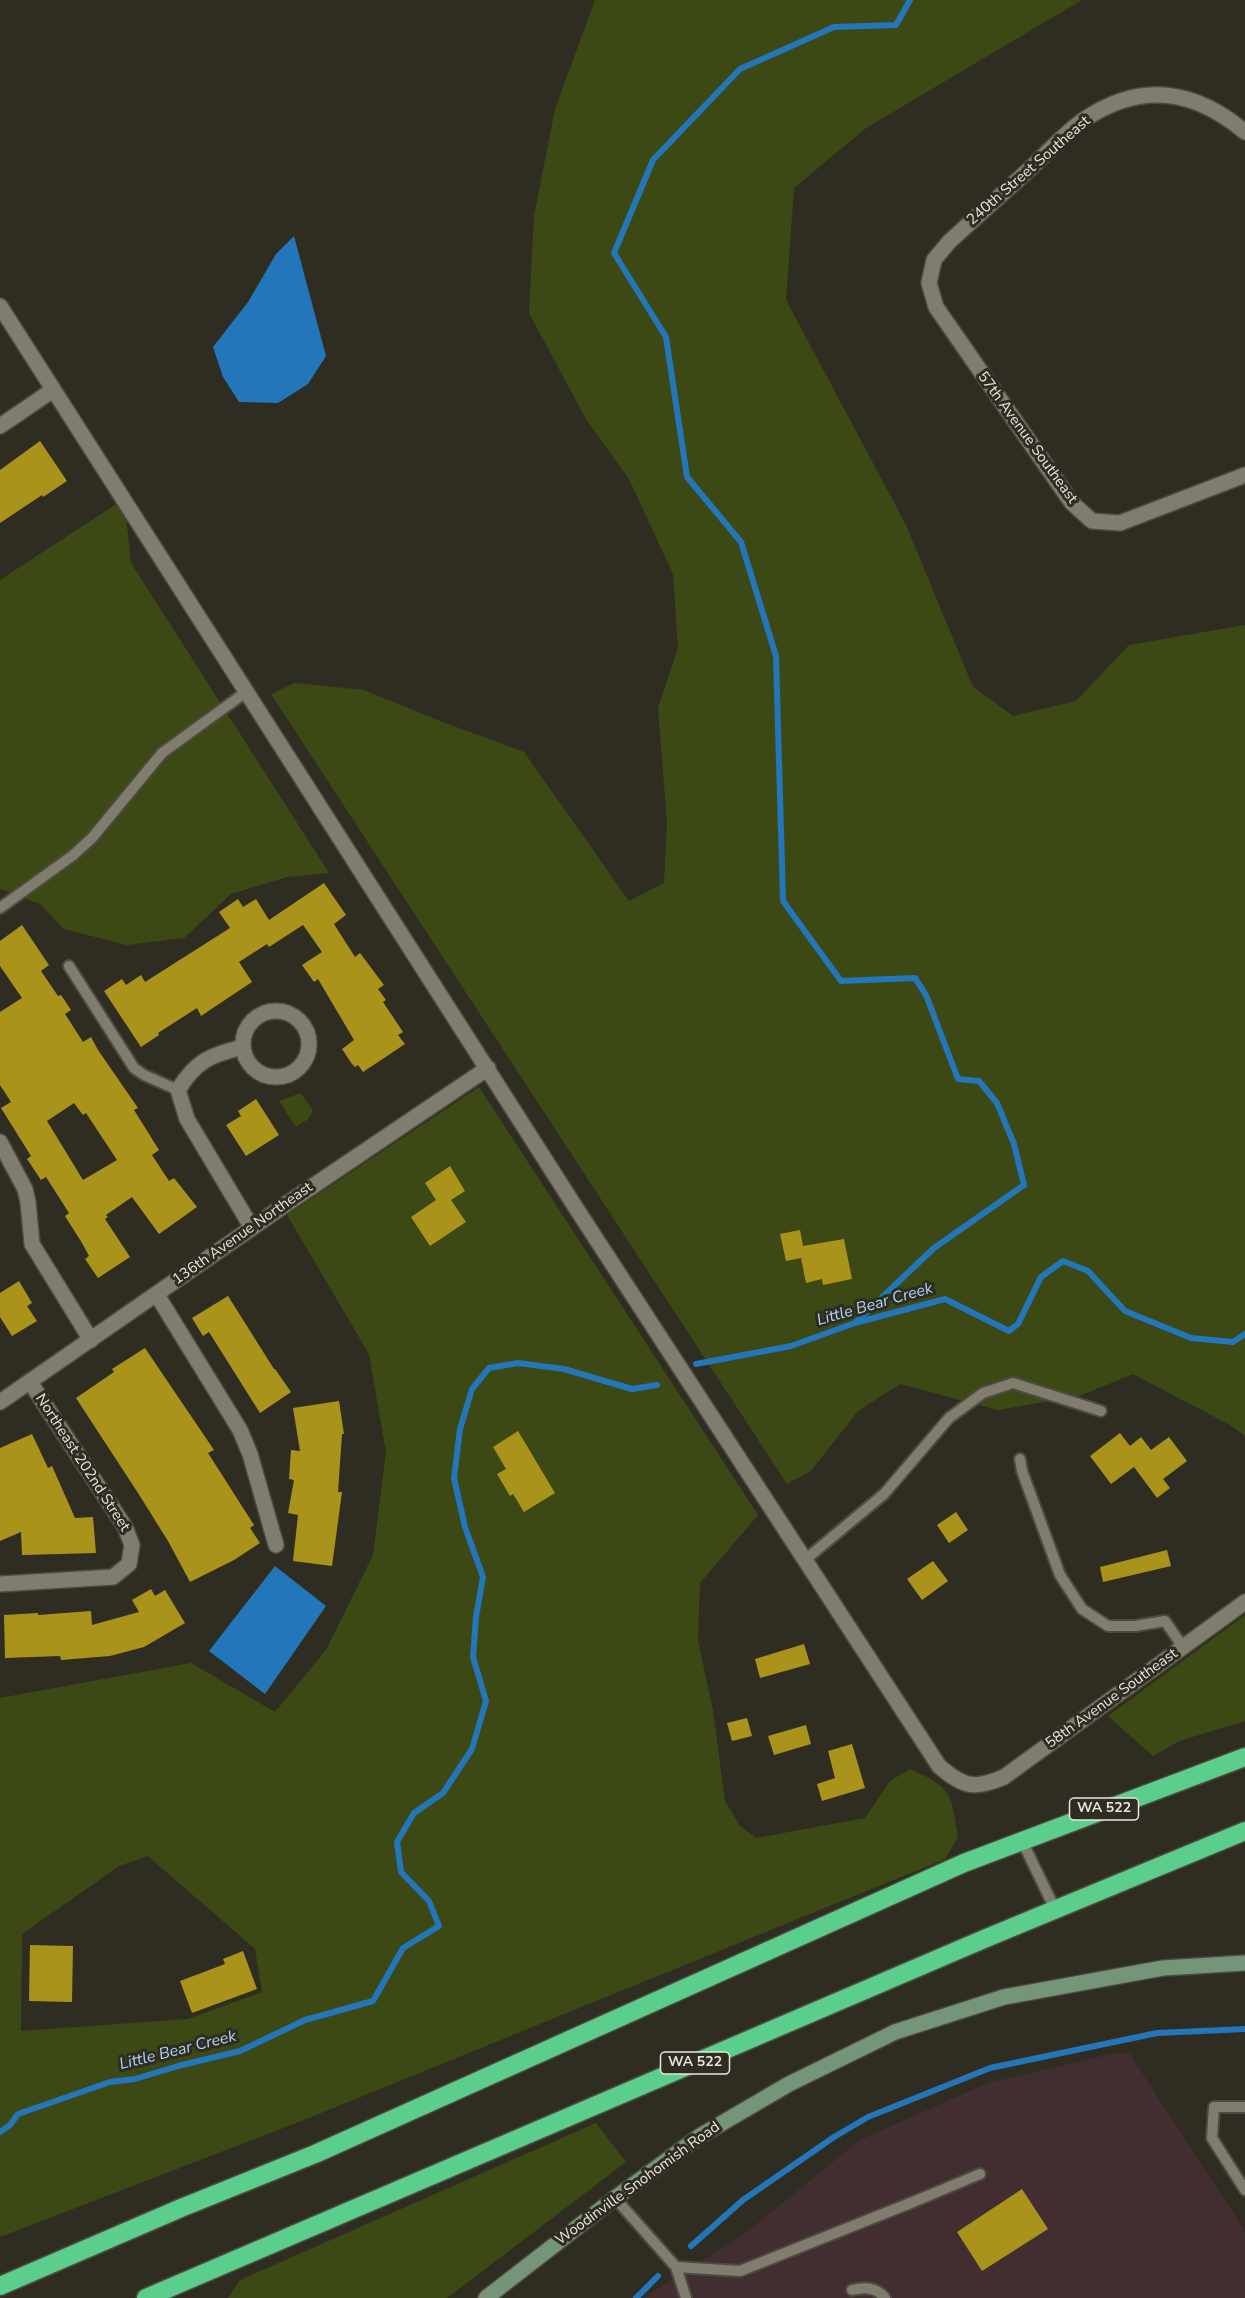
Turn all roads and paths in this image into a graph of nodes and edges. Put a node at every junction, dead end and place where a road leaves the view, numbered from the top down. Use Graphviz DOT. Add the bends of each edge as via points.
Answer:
graph roads {
  1 [pos="1245,132"];
  2 [pos="949,242"];
  3 [pos="0,306"];
  4 [pos="53,390"];
  5 [pos="0,426"];
  6 [pos="1245,475"];
  7 [pos="246,692"];
  8 [pos="0,908"];
  9 [pos="69,966"];
  10 [pos="243,1047"];
  11 [pos="488,1068"];
  12 [pos="178,1090"];
  13 [pos="0,1142"];
  14 [pos="252,1228"];
  15 [pos="157,1294"];
  16 [pos="92,1340"];
  17 [pos="30,1382"];
  18 [pos="0,1402"];
  19 [pos="1101,1411"];
  20 [pos="1020,1459"];
  21 [pos="276,1545"];
  22 [pos="806,1559"];
  23 [pos="0,1584"];
  24 [pos="1245,1602"];
  25 [pos="1183,1647"];
  26 [pos="1245,1757"];
  27 [pos="1245,1831"];
  28 [pos="1022,1841"];
  29 [pos="1055,1909"];
  30 [pos="1245,1963"];
  31 [pos="1245,2107"];
  32 [pos="980,2174"];
  33 [pos="1245,2190"];
  34 [pos="615,2198"];
  35 [pos="676,2268"];
  36 [pos="0,2286"];
  37 [pos="852,2290"];
  38 [pos="146,2298"];
  39 [pos="486,2298"];
  40 [pos="686,2298"];
  41 [pos="885,2298"];
  1 -- 2 [label="street, 240th Street Southeast" via="1228,118 1190,99 1158,94 1121,100 1085,119"];
  2 -- 6 [label="street, 57th Avenue Southeast" via="934,260 928,283 936,307 1072,503 1092,521 1120,523"];
  3 -- 4 [label="street"];
  4 -- 5 [label="street"];
  4 -- 7 [label="street"];
  7 -- 8 [label="lane" via="162,753 92,838"];
  7 -- 11 [label="street"];
  9 -- 12 [label="lane" via="134,1068"];
  10 -- 10 [label="street" via="251,1066 260,1073 282,1077 301,1066 307,1056 308,1035 296,1017 286,1012 265,1012 248,1025"];
  10 -- 12 [label="street" via="216,1053 200,1063"];
  11 -- 14 [label="street, 136th Avenue Northeast"];
  11 -- 22 [label="street"];
  12 -- 14 [label="street" via="187,1119"];
  13 -- 16 [label="street" via="25,1189 32,1244"];
  14 -- 15 [label="street, 136th Avenue Northeast"];
  15 -- 16 [label="street, 136th Avenue Northeast"];
  15 -- 21 [label="street" via="240,1430"];
  16 -- 17 [label="street, 136th Avenue Northeast"];
  17 -- 18 [label="street, 136th Avenue Northeast"];
  17 -- 23 [label="street, Northeast 202nd Street" via="125,1527 132,1545 129,1564 113,1577"];
  19 -- 22 [label="lane" via="1013,1383 983,1393 949,1418 884,1494"];
  20 -- 25 [label="lane" via="1060,1575 1082,1609 1108,1626 1164,1621"];
  22 -- 25 [label="street, 58th Avenue Southeast" via="939,1766 955,1780 974,1786 1004,1778"];
  24 -- 25 [label="street, 58th Avenue Southeast"];
  26 -- 28 [label="highway, WA 522"];
  27 -- 29 [label="highway, WA 522"];
  28 -- 29 [label="lane"];
  28 -- 36 [label="highway, WA 522" via="964,1863 315,2154"];
  29 -- 38 [label="highway, WA 522"];
  30 -- 34 [label="main road, Woodinville Snohomish Road" via="1163,1968 1004,1996 895,2032 789,2084 700,2136"];
  31 -- 33 [label="lane" via="1214,2107 1212,2138"];
  32 -- 35 [label="lane" via="740,2271"];
  34 -- 35 [label="lane"];
  34 -- 39 [label="main road, Woodinville Snohomish Road"];
  35 -- 40 [label="lane"];
  37 -- 41 [label="lane" via="865,2287"];
}
